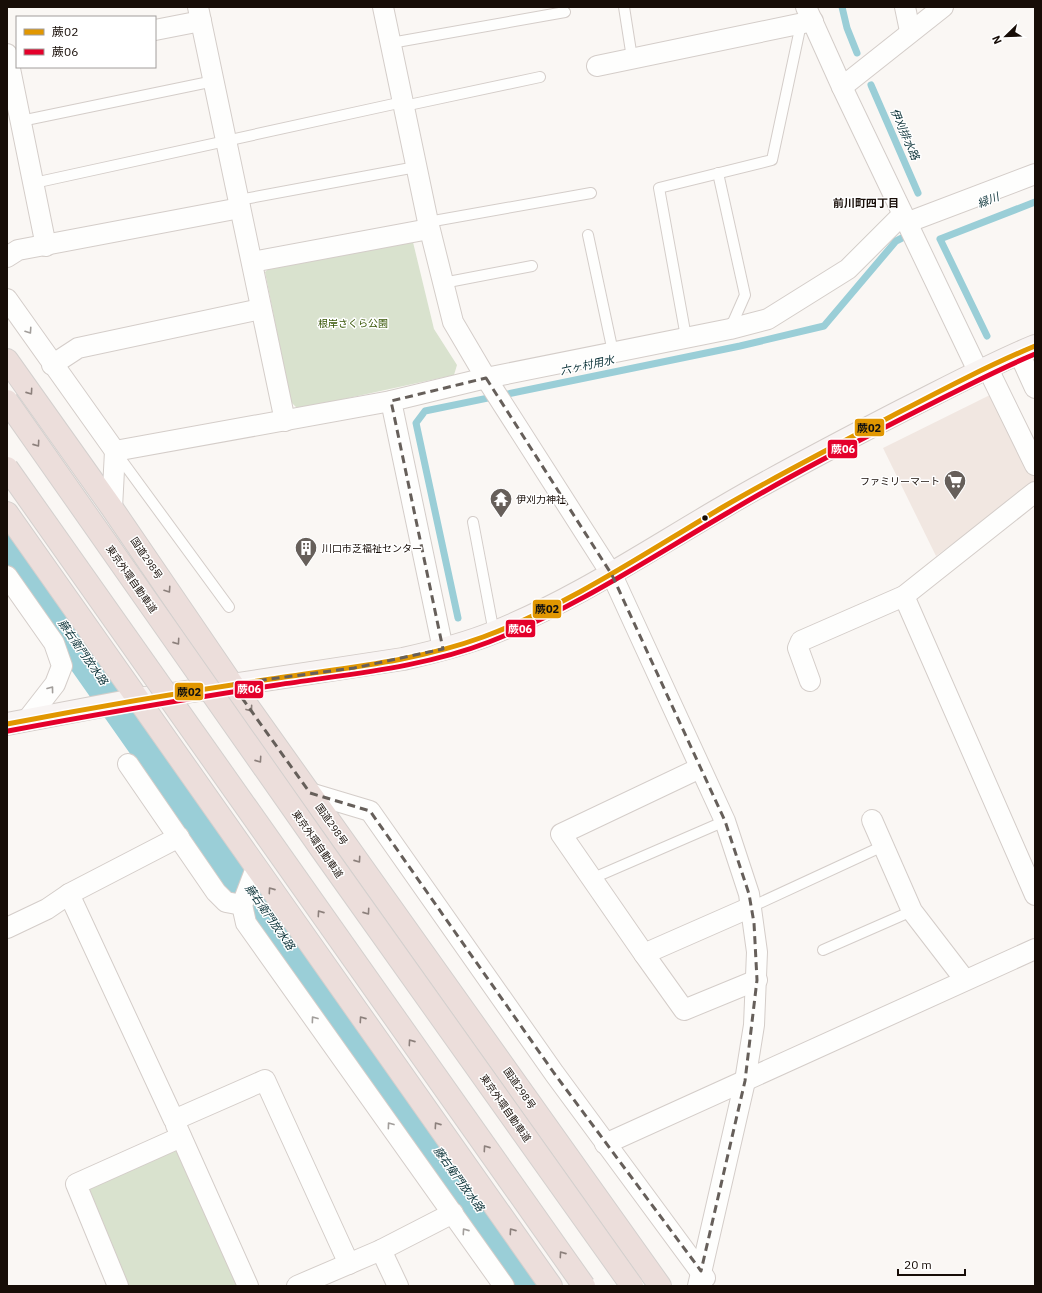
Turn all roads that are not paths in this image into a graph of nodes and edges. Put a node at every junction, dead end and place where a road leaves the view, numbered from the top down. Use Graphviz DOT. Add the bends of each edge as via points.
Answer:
graph roads {
  1 [pos="383,7"];
  2 [pos="624,7"];
  3 [pos="905,7"];
  4 [pos="942,7"];
  5 [pos="565,12"];
  6 [pos="200,14"];
  7 [pos="807,17"];
  8 [pos="156,30"];
  9 [pos="910,31"];
  10 [pos="390,43"];
  11 [pos="632,58"];
  12 [pos="10,59"];
  13 [pos="597,66"];
  14 [pos="856,75"];
  15 [pos="540,77"];
  16 [pos="214,81"];
  17 [pos="403,104"];
  18 [pos="21,121"];
  19 [pos="227,141"];
  20 [pos="416,167"];
  21 [pos="718,173"];
  22 [pos="1035,174"];
  23 [pos="34,183"];
  24 [pos="591,192"];
  25 [pos="240,204"];
  26 [pos="904,219"];
  27 [pos="428,226"];
  28 [pos="588,235"];
  29 [pos="46,246"];
  30 [pos="7,257"];
  31 [pos="252,262"];
  32 [pos="532,266"];
  33 [pos="443,283"];
  34 [pos="7,299"];
  35 [pos="261,309"];
  36 [pos="730,329"];
  37 [pos="686,337"];
  38 [pos="1027,349"];
  39 [pos="613,352"];
  40 [pos="7,360"];
  41 [pos="52,365"];
  42 [pos="983,369"];
  43 [pos="486,378"];
  44 [pos="1035,388"];
  45 [pos="7,401"];
  46 [pos="391,401"];
  47 [pos="285,421"];
  48 [pos="114,451"];
  49 [pos="1035,465"];
  50 [pos="7,468"];
  51 [pos="1035,492"];
  52 [pos="112,508"];
  53 [pos="7,513"];
  54 [pos="473,522"];
  55 [pos="612,575"];
  56 [pos="7,576"];
  57 [pos="904,596"];
  58 [pos="229,607"];
  59 [pos="494,633"];
  60 [pos="443,649"];
  61 [pos="810,681"];
  62 [pos="232,684"];
  63 [pos="139,699"];
  64 [pos="17,722"];
  65 [pos="128,764"];
  66 [pos="700,768"];
  67 [pos="310,793"];
  68 [pos="872,820"];
  69 [pos="725,822"];
  70 [pos="178,837"];
  71 [pos="884,846"];
  72 [pos="256,868"];
  73 [pos="591,879"];
  74 [pos="69,894"];
  75 [pos="1035,895"];
  76 [pos="242,905"];
  77 [pos="751,907"];
  78 [pos="912,911"];
  79 [pos="7,928"];
  80 [pos="823,950"];
  81 [pos="644,954"];
  82 [pos="1030,956"];
  83 [pos="757,980"];
  84 [pos="965,980"];
  85 [pos="745,1080"];
  86 [pos="178,1128"];
  87 [pos="605,1144"];
  88 [pos="453,1213"];
  89 [pos="381,1250"];
  90 [pos="349,1264"];
  91 [pos="703,1281"];
  92 [pos="118,1286"];
  93 [pos="248,1286"];
  94 [pos="297,1286"];
  95 [pos="398,1286"];
  96 [pos="504,1286"];
  97 [pos="551,1286"];
  98 [pos="584,1286"];
  99 [pos="632,1286"];
  100 [pos="660,1286"];
  1 -- 10 [label="street"];
  2 -- 11 [label="lane"];
  3 -- 9 [label="street"];
  4 -- 9 [label="street"];
  5 -- 10 [label="lane"];
  6 -- 8 [label="street"];
  6 -- 16 [label="street"];
  7 -- 11 [label="street"];
  7 -- 14 [label="street"];
  7 -- 21 [label="lane" via="772,160"];
  9 -- 14 [label="street"];
  10 -- 17 [label="street"];
  11 -- 13 [label="street"];
  12 -- 18 [label="street"];
  14 -- 26 [label="street"];
  15 -- 17 [label="lane"];
  16 -- 18 [label="lane"];
  16 -- 19 [label="street"];
  17 -- 19 [label="lane"];
  17 -- 20 [label="street"];
  18 -- 23 [label="street"];
  19 -- 23 [label="lane"];
  19 -- 25 [label="street"];
  20 -- 25 [label="lane"];
  20 -- 27 [label="street"];
  21 -- 36 [label="lane" via="745,295"];
  21 -- 37 [label="lane" via="659,188"];
  22 -- 26 [label="street"];
  23 -- 29 [label="street"];
  24 -- 27 [label="lane"];
  25 -- 29 [label="street"];
  25 -- 31 [label="street"];
  26 -- 36 [label="street" via="848,270 768,319"];
  26 -- 42 [label="street"];
  27 -- 31 [label="street"];
  27 -- 33 [label="street"];
  28 -- 39 [label="lane"];
  29 -- 30 [label="street" via="18,250"];
  31 -- 35 [label="street"];
  32 -- 33 [label="lane"];
  33 -- 43 [label="street" via="453,322"];
  34 -- 41 [label="street, one-way"];
  35 -- 41 [label="street" via="78,348"];
  35 -- 47 [label="street"];
  36 -- 37 [label="street"];
  37 -- 39 [label="street"];
  38 -- 42 [label="main road"];
  38 -- 44 [label="street"];
  39 -- 43 [label="street"];
  40 -- 52 [label="highway, 国道298号, one-way"];
  41 -- 48 [label="street"];
  42 -- 49 [label="street"];
  42 -- 55 [label="main road" via="775,477"];
  43 -- 46 [label="street"];
  43 -- 55 [label="street"];
  45 -- 99 [label="highway, 東京外環自動車道, one-way, bridge"];
  46 -- 47 [label="street"];
  46 -- 60 [label="street"];
  47 -- 48 [label="street"];
  48 -- 52 [label="street"];
  48 -- 58 [label="lane"];
  98 -- 50 [label="highway, one-way, bridge"];
  51 -- 57 [label="street"];
  52 -- 62 [label="highway, 国道298号, one-way"];
  53 -- 63 [label="highway"];
  54 -- 59 [label="lane"];
  55 -- 59 [label="main road" via="564,601"];
  55 -- 66 [label="street"];
  64 -- 56 [label="street, one-way" via="55,684 62,666 54,643"];
  57 -- 61 [label="street" via="801,641 798,648"];
  57 -- 75 [label="street"];
  59 -- 60 [label="main road"];
  60 -- 62 [label="main road" via="354,668"];
  62 -- 63 [label="main road"];
  62 -- 67 [label="highway, 国道298号, one-way"];
  63 -- 64 [label="main road"];
  63 -- 72 [label="highway"];
  65 -- 70 [label="street"];
  66 -- 69 [label="street"];
  66 -- 73 [label="street" via="561,834"];
  67 -- 87 [label="street" via="370,811"];
  67 -- 100 [label="highway, 国道298号, one-way"];
  68 -- 71 [label="street"];
  69 -- 73 [label="lane"];
  69 -- 77 [label="street"];
  70 -- 74 [label="street"];
  70 -- 76 [label="street" via="216,892 226,902"];
  71 -- 77 [label="lane"];
  71 -- 78 [label="street"];
  72 -- 76 [label="street"];
  97 -- 72 [label="highway, one-way"];
  73 -- 81 [label="street"];
  74 -- 79 [label="street" via="47,909"];
  74 -- 86 [label="street"];
  88 -- 76 [label="street, one-way" via="246,923"];
  77 -- 81 [label="street"];
  77 -- 83 [label="street" via="757,952"];
  78 -- 80 [label="lane"];
  78 -- 84 [label="street"];
  81 -- 83 [label="street" via="684,1010"];
  82 -- 84 [label="street"];
  83 -- 85 [label="street" via="754,1025"];
  84 -- 85 [label="street"];
  85 -- 87 [label="street"];
  85 -- 91 [label="street"];
  86 -- 90 [label="street" via="265,1080"];
  86 -- 92 [label="street" via="76,1184"];
  86 -- 93 [label="street"];
  87 -- 91 [label="street"];
  88 -- 89 [label="street"];
  96 -- 88 [label="street, one-way"];
  89 -- 90 [label="street"];
  89 -- 95 [label="street"];
  90 -- 94 [label="street"];
}
